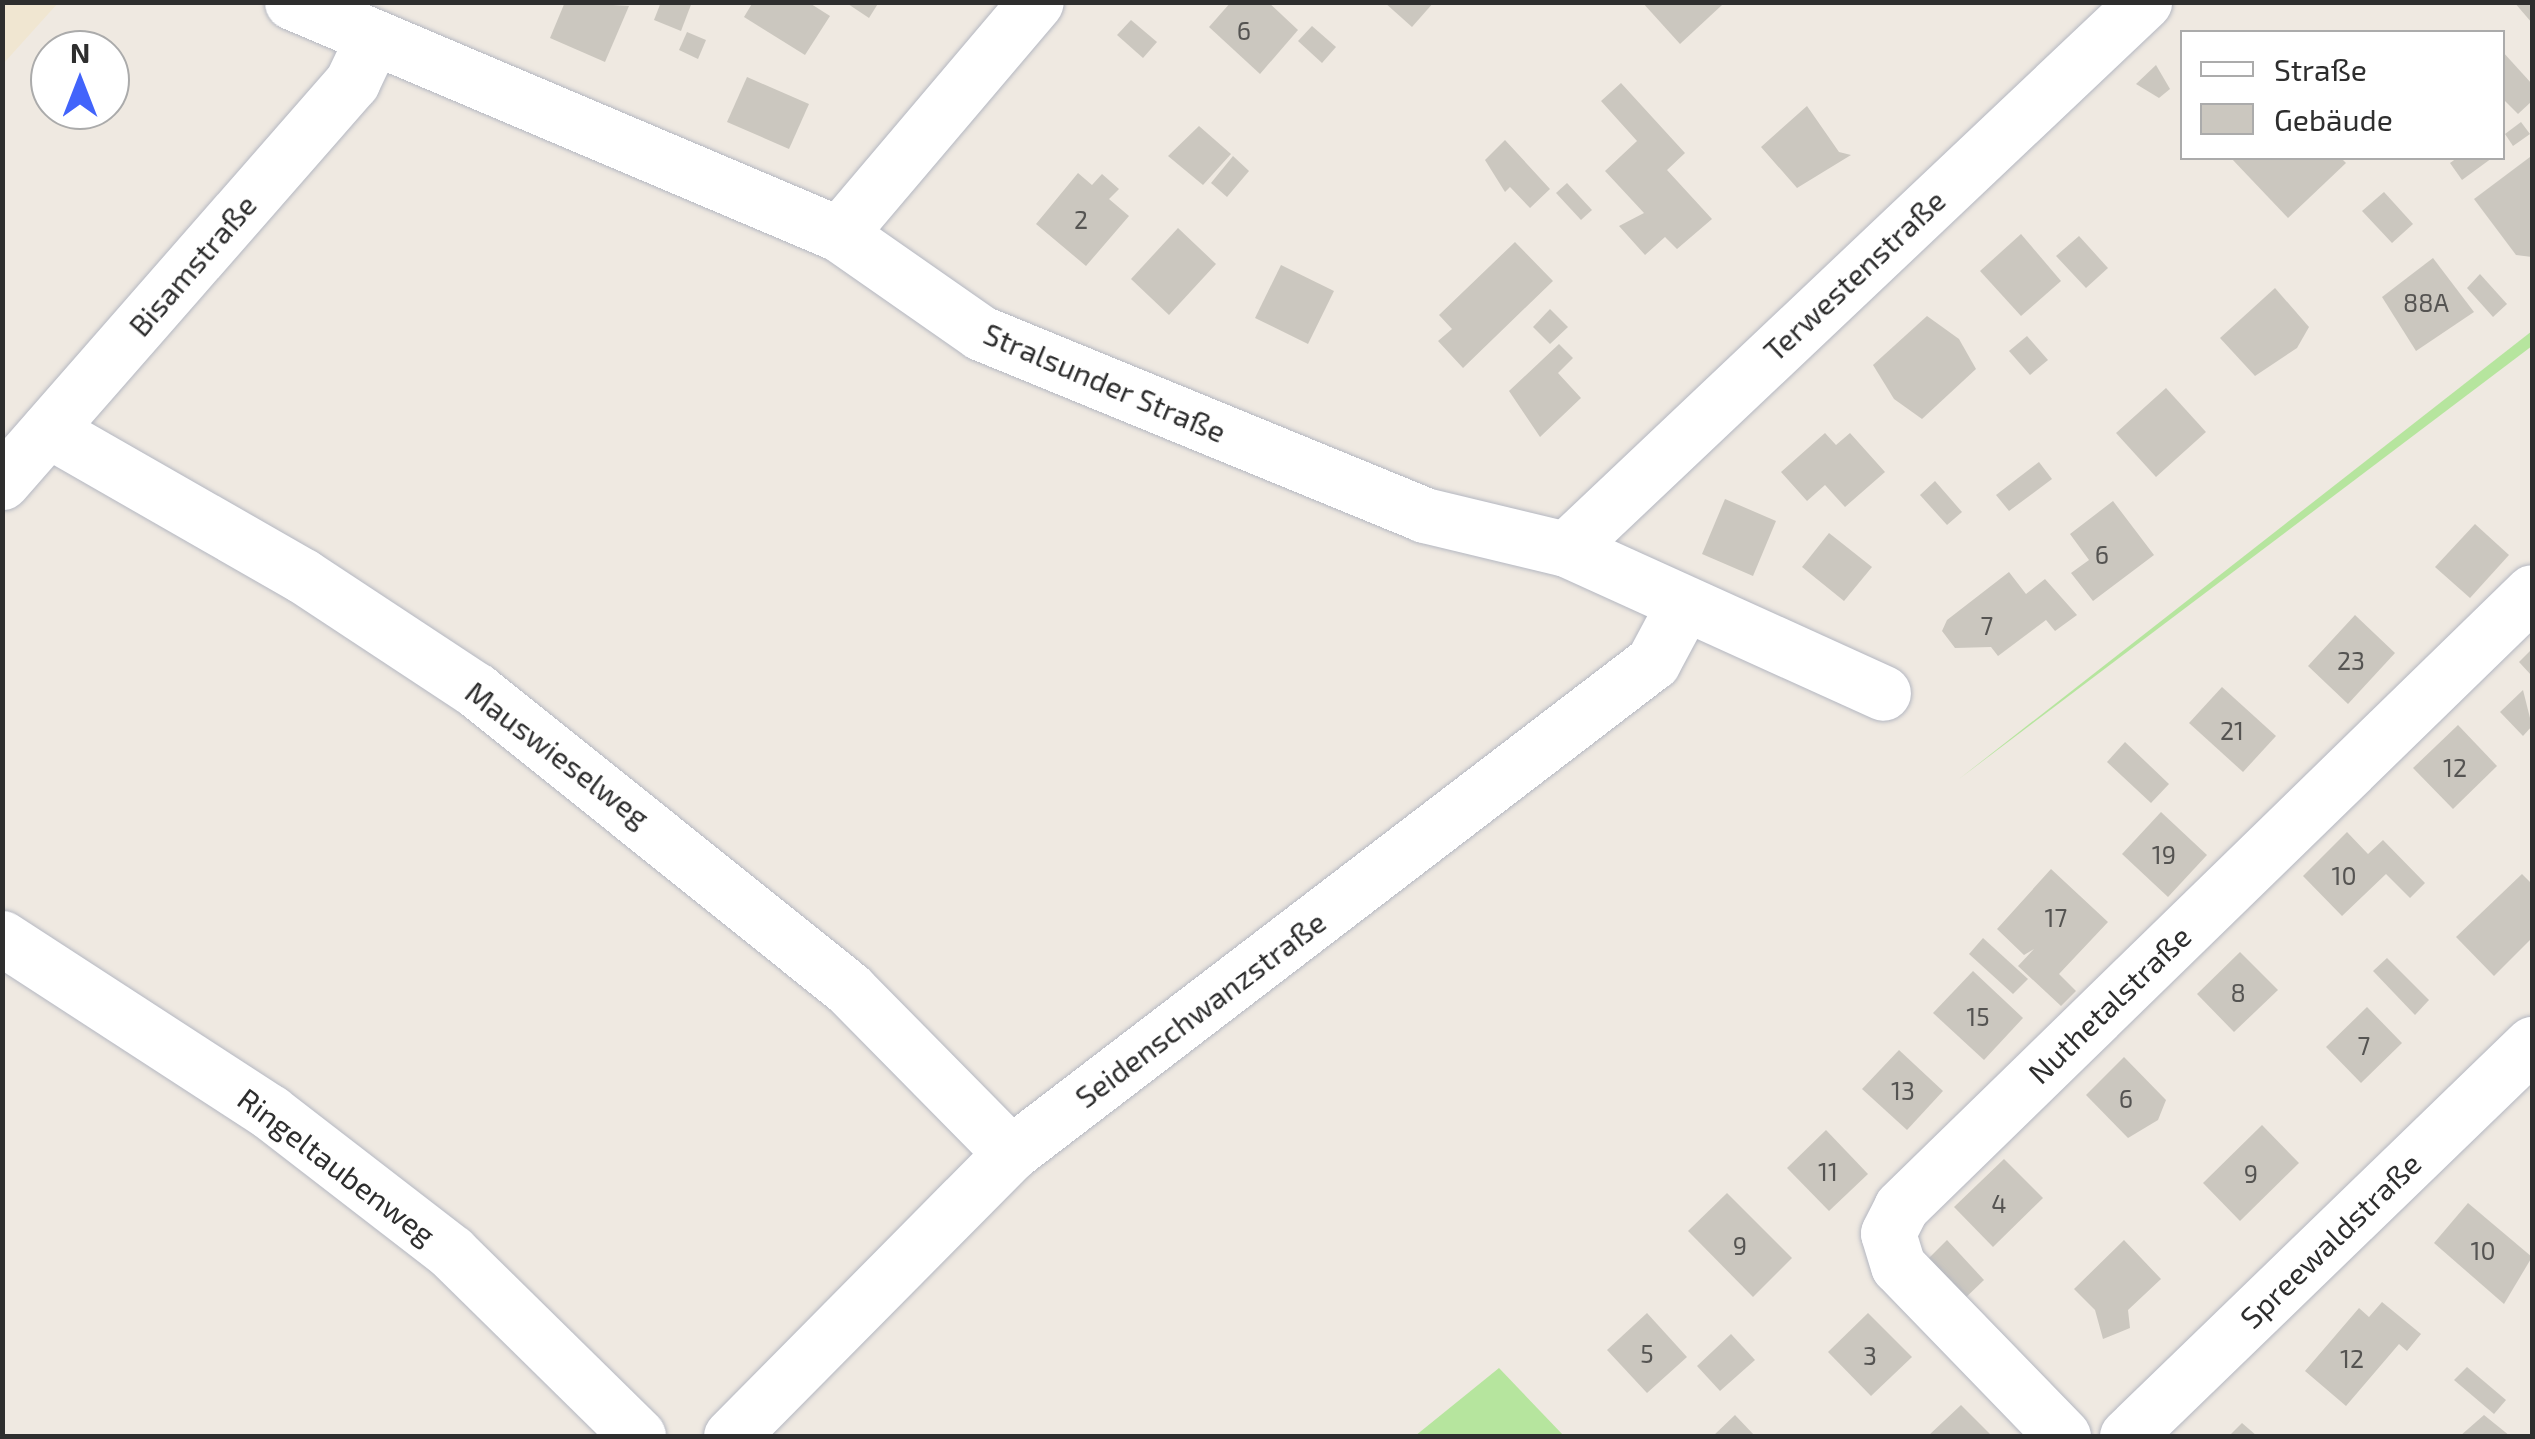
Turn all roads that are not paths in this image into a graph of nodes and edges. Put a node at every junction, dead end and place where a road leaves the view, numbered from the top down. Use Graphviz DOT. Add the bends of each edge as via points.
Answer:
graph roads {
  1 [pos="292,2"];
  2 [pos="1036,2"];
  3 [pos="2144,2"];
  4 [pos="371,42"];
  5 [pos="839,234"];
  6 [pos="48,430"];
  7 [pos="2,482"];
  8 [pos="1566,550"];
  9 [pos="2532,592"];
  10 [pos="1684,606"];
  11 [pos="1884,694"];
  12 [pos="2,938"];
  13 [pos="2532,1044"];
  14 [pos="1012,1154"];
  15 [pos="638,1436"];
  16 [pos="732,1436"];
  17 [pos="2063,1436"];
  18 [pos="2127,1436"];
  1 -- 4 [label="street, Stralsunder Straße"];
  2 -- 5 [label="street"];
  3 -- 8 [label="street, Terwestenstraße"];
  4 -- 5 [label="street, Stralsunder Straße"];
  4 -- 6 [label="street, Bisamstraße" via="352,82"];
  5 -- 8 [label="street, Stralsunder Straße" via="981,332 1424,515"];
  6 -- 7 [label="street, Bisamstraße"];
  6 -- 14 [label="street, Mauswieselweg" via="303,576 476,690 850,989"];
  8 -- 10 [label="street, Stralsunder Straße"];
  9 -- 17 [label="street, Nuthetalstraße" via="1901,1207 1888,1233 1898,1266"];
  10 -- 11 [label="street, Stralsunder Straße"];
  10 -- 14 [label="street, Seidenschwanzstraße" via="1653,662"];
  12 -- 15 [label="street, Ringeltaubenweg" via="270,1112 451,1252"];
  13 -- 18 [label="street, Spreewaldstraße"];
  14 -- 16 [label="street, Seidenschwanzstraße"];
}
